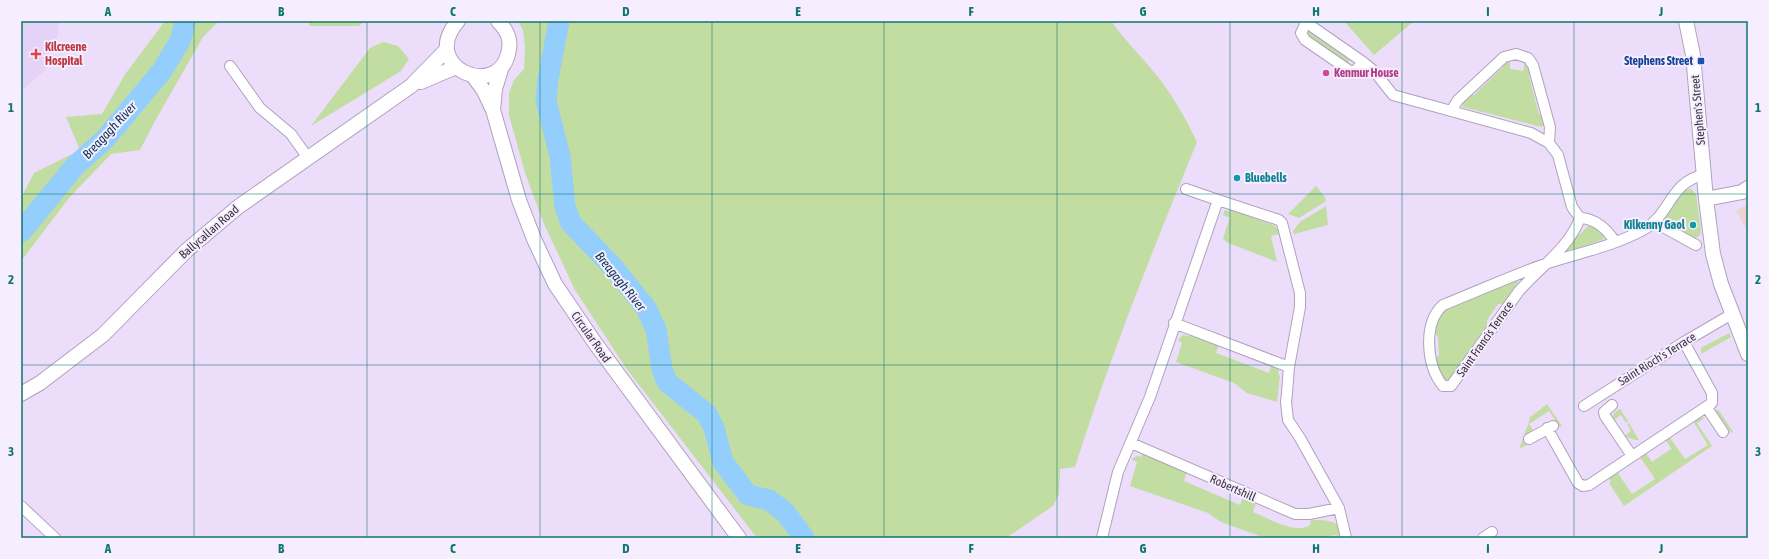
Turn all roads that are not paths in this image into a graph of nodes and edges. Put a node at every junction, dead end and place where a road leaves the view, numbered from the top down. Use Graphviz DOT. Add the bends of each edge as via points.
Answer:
graph roads {
  1 [pos="458,21"];
  2 [pos="498,21"];
  3 [pos="1686,21"];
  4 [pos="1305,22"];
  5 [pos="447,49"];
  6 [pos="1363,62"];
  7 [pos="230,66"];
  8 [pos="502,66"];
  9 [pos="456,67"];
  10 [pos="474,77"];
  11 [pos="411,86"];
  12 [pos="493,110"];
  13 [pos="1451,111"];
  14 [pos="1549,143"];
  15 [pos="308,158"];
  16 [pos="1704,175"];
  17 [pos="1748,188"];
  18 [pos="1186,189"];
  19 [pos="1706,199"];
  20 [pos="1218,200"];
  21 [pos="1580,218"];
  22 [pos="1654,222"];
  23 [pos="1615,242"];
  24 [pos="1696,245"];
  25 [pos="1547,264"];
  26 [pos="1732,314"];
  27 [pos="1174,323"];
  28 [pos="1684,342"];
  29 [pos="1748,354"];
  30 [pos="1289,367"];
  31 [pos="21,394"];
  32 [pos="1612,405"];
  33 [pos="1584,406"];
  34 [pos="1707,408"];
  35 [pos="1723,432"];
  36 [pos="1529,440"];
  37 [pos="1131,443"];
  38 [pos="1632,456"];
  39 [pos="21,506"];
  40 [pos="1339,508"];
  41 [pos="1492,532"];
  42 [pos="55,538"];
  43 [pos="739,538"];
  44 [pos="1102,538"];
  45 [pos="1346,538"];
  46 [pos="1483,538"];
  1 -- 5 [label="main road" via="448,38"];
  2 -- 8 [label="main road, Circular Road" via="509,37 510,47 508,57"];
  3 -- 16 [label="main road, Stephen's Street" via="1693,55"];
  4 -- 6 [label="street"];
  4 -- 6 [label="street" via="1302,36 1322,52 1353,73"];
  5 -- 9 [label="main road"];
  5 -- 11 [label="main road, Ballycallan Road"];
  6 -- 13 [label="street" via="1374,71 1393,95"];
  7 -- 15 [label="street" via="260,108 291,134"];
  8 -- 10 [label="main road" via="494,73"];
  8 -- 12 [label="main road, Circular Road" via="495,89"];
  9 -- 10 [label="main road, Circular Road" via="464,74"];
  9 -- 11 [label="main road, Ballycallan Road"];
  10 -- 12 [label="main road, Circular Road"];
  11 -- 15 [label="main road, Ballycallan Road"];
  12 -- 43 [label="main road, Circular Road" via="519,200 555,284 594,343"];
  13 -- 14 [label="street" via="1531,133"];
  13 -- 14 [label="street" via="1458,100 1504,57 1516,54 1528,58 1533,66 1550,127"];
  14 -- 21 [label="street" via="1558,154 1572,207"];
  15 -- 31 [label="main road, Ballycallan Road" via="238,207 187,250 103,335 40,383"];
  16 -- 19 [label="main road, Stephen's Street"];
  16 -- 22 [label="street, Saint Francis Terrace" via="1685,182"];
  17 -- 19 [label="main road" via="1742,192"];
  18 -- 20 [label="street"];
  19 -- 26 [label="main road, Stephen's Street" via="1714,254"];
  20 -- 27 [label="street"];
  20 -- 30 [label="street" via="1282,223 1300,293 1300,307"];
  21 -- 23 [label="street" via="1588,218 1599,225 1610,233"];
  21 -- 25 [label="street" via="1575,230"];
  22 -- 23 [label="street, Saint Francis Terrace" via="1644,230"];
  22 -- 24 [label="street"];
  23 -- 25 [label="street, Saint Francis Terrace"];
  25 -- 25 [label="street, Saint Francis Terrace" via="1519,291 1451,386 1443,386 1437,379 1431,360 1430,332 1436,311 1443,305"];
  26 -- 28 [label="street, Saint Rioch's Terrace"];
  26 -- 29 [label="main road, Stephen's Street"];
  27 -- 30 [label="street"];
  27 -- 37 [label="street" via="1150,397"];
  28 -- 33 [label="street, Saint Rioch's Terrace"];
  28 -- 34 [label="street" via="1712,394 1712,402"];
  30 -- 40 [label="street" via="1286,402 1288,420"];
  32 -- 38 [label="street" via="1604,412 1605,416"];
  34 -- 35 [label="street"];
  34 -- 38 [label="street"];
  36 -- 38 [label="street" via="1550,427 1578,483 1583,486"];
  37 -- 40 [label="street, Robertshill" via="1295,514"];
  37 -- 44 [label="street" via="1118,472"];
  39 -- 42 [label="street"];
  40 -- 45 [label="street"];
  41 -- 46 [label="street"];
}
